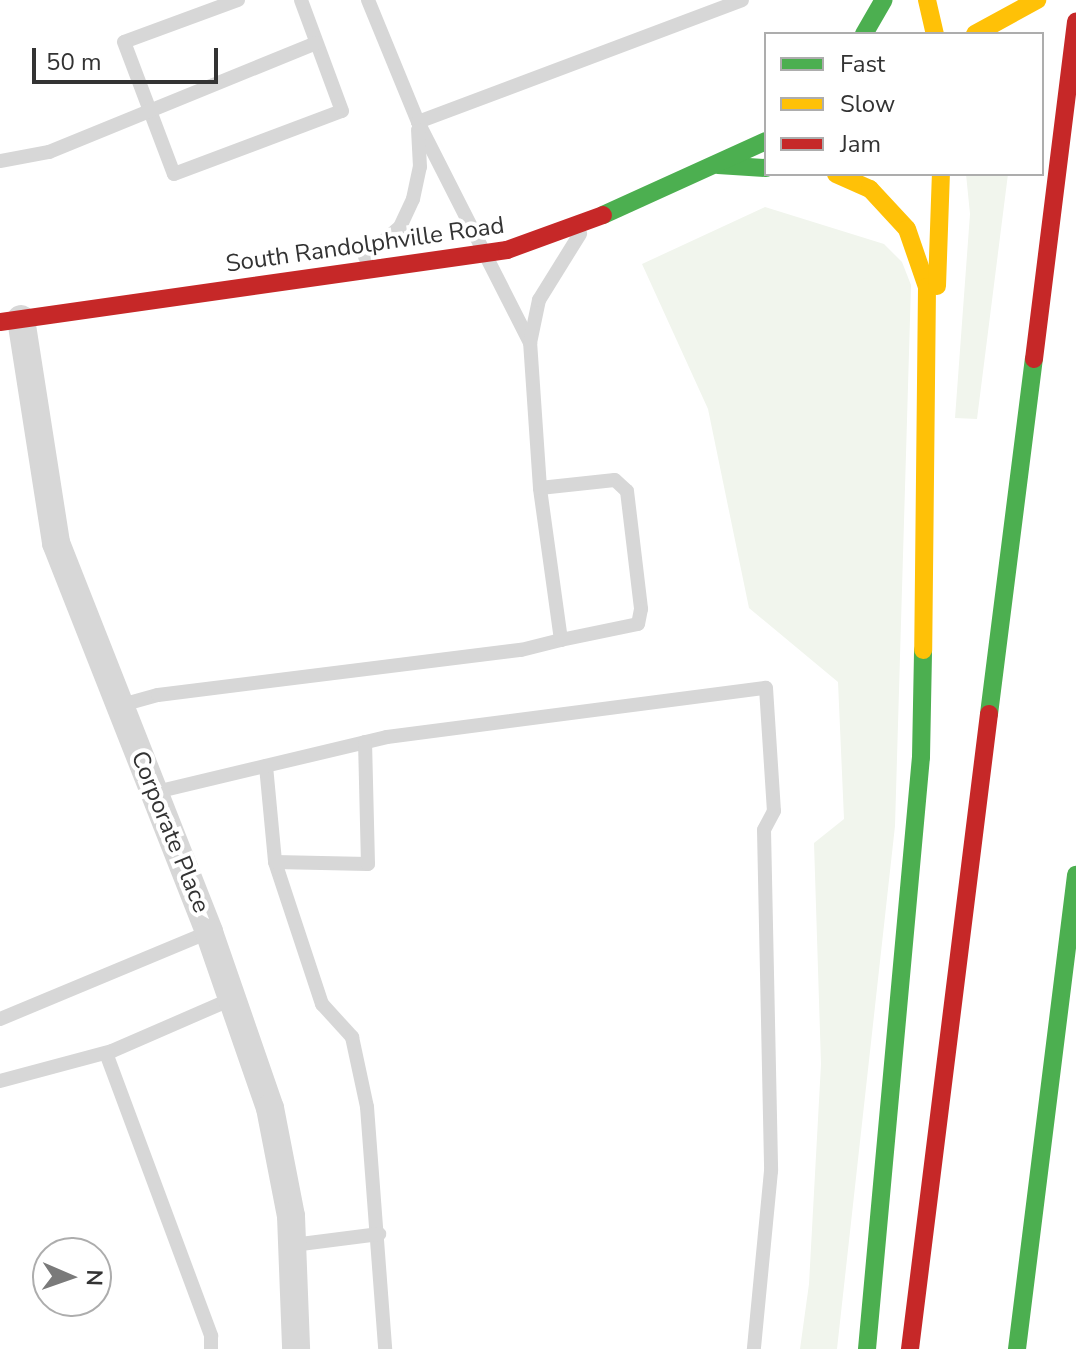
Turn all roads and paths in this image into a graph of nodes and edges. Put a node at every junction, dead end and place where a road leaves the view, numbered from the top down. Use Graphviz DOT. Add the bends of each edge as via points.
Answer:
graph roads {
  1 [pos="238,0"];
  2 [pos="301,0"];
  3 [pos="368,0"];
  4 [pos="742,0"];
  5 [pos="884,0"];
  6 [pos="927,0"];
  7 [pos="1037,0"];
  8 [pos="1076,22"];
  9 [pos="865,32"];
  10 [pos="935,32"];
  11 [pos="979,32"];
  12 [pos="316,43"];
  13 [pos="149,111"];
  14 [pos="418,122"];
  15 [pos="764,141"];
  16 [pos="0,161"];
  17 [pos="718,165"];
  18 [pos="764,168"];
  19 [pos="841,176"];
  20 [pos="941,176"];
  21 [pos="587,224"];
  22 [pos="486,254"];
  23 [pos="341,274"];
  24 [pos="11,321"];
  25 [pos="930,340"];
  26 [pos="530,343"];
  27 [pos="540,488"];
  28 [pos="561,640"];
  29 [pos="118,706"];
  30 [pos="365,742"];
  31 [pos="266,766"];
  32 [pos="156,792"];
  33 [pos="275,862"];
  34 [pos="1076,875"];
  35 [pos="209,932"];
  36 [pos="234,998"];
  37 [pos="0,1019"];
  38 [pos="106,1053"];
  39 [pos="0,1081"];
  40 [pos="379,1234"];
  41 [pos="293,1245"];
  42 [pos="211,1349"];
  43 [pos="296,1349"];
  44 [pos="385,1349"];
  45 [pos="754,1349"];
  46 [pos="867,1349"];
  47 [pos="910,1349"];
  48 [pos="1017,1349"];
  1 -- 13 [label="lane" via="124,42"];
  2 -- 12 [label="lane"];
  3 -- 14 [label="lane"];
  4 -- 14 [label="lane"];
  5 -- 9 [label="main road"];
  6 -- 10 [label="main road"];
  7 -- 11 [label="main road"];
  8 -- 47 [label="main road"];
  12 -- 13 [label="lane"];
  12 -- 13 [label="lane" via="342,111 174,174"];
  13 -- 16 [label="lane" via="49,152"];
  14 -- 22 [label="lane"];
  14 -- 23 [label="lane" via="420,167 407,213 384,244"];
  15 -- 17 [label="main road, South Randolphville Road"];
  17 -- 18 [label="main road"];
  17 -- 21 [label="main road, South Randolphville Road"];
  19 -- 25 [label="main road" via="870,189 907,229 927,287"];
  20 -- 25 [label="main road" via="941,248"];
  21 -- 22 [label="main road, South Randolphville Road"];
  21 -- 26 [label="lane" via="539,300"];
  22 -- 23 [label="main road, South Randolphville Road"];
  22 -- 26 [label="lane"];
  23 -- 24 [label="main road, South Randolphville Road"];
  24 -- 29 [label="street, Corporate Place" via="56,543"];
  25 -- 46 [label="main road" via="921,770"];
  26 -- 27 [label="lane"];
  27 -- 28 [label="lane"];
  27 -- 28 [label="lane" via="615,480 627,491 641,609 638,624"];
  28 -- 29 [label="lane" via="521,650 158,695"];
  29 -- 32 [label="street, Corporate Place"];
  30 -- 31 [label="lane"];
  30 -- 33 [label="lane" via="368,864"];
  30 -- 45 [label="lane" via="766,688 774,811 764,830 771,1171"];
  31 -- 32 [label="lane"];
  31 -- 33 [label="lane"];
  32 -- 35 [label="street, Corporate Place"];
  33 -- 40 [label="lane" via="322,1004 352,1037 367,1107"];
  34 -- 48 [label="main road"];
  35 -- 36 [label="street, Corporate Place"];
  35 -- 37 [label="lane"];
  36 -- 38 [label="lane"];
  36 -- 41 [label="street, Corporate Place" via="270,1108"];
  38 -- 39 [label="lane"];
  38 -- 42 [label="lane" via="211,1336"];
  40 -- 41 [label="lane"];
  40 -- 44 [label="lane"];
  41 -- 43 [label="street, Corporate Place"];
}
